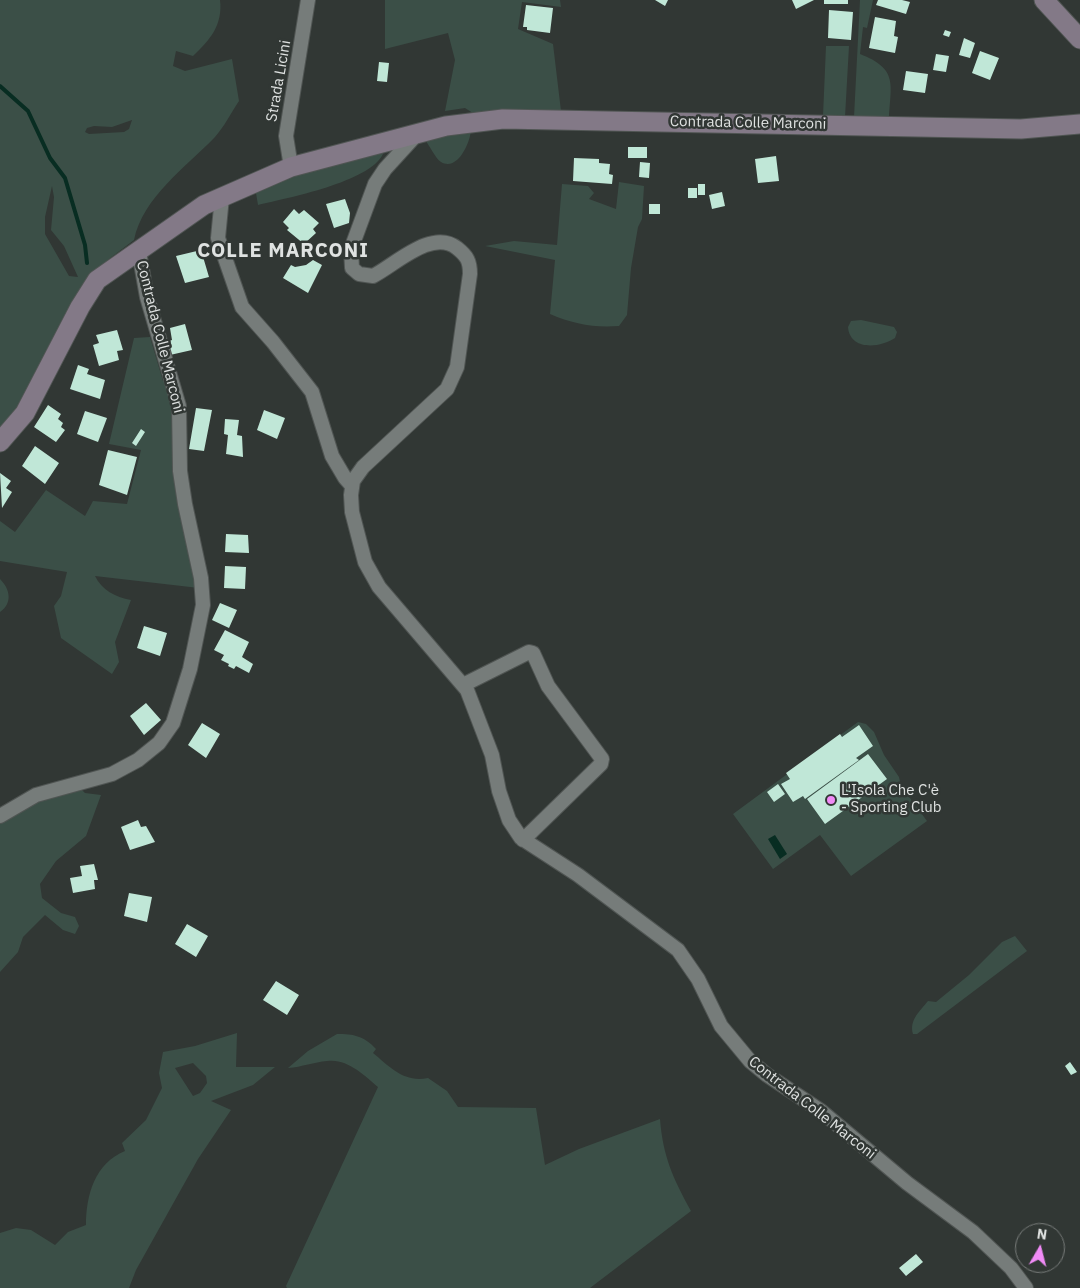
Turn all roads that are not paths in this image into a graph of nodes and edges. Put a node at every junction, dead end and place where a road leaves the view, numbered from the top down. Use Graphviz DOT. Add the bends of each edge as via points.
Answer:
graph roads {
  1 [pos="308,0"];
  2 [pos="1044,0"];
  3 [pos="1080,39"];
  4 [pos="1080,124"];
  5 [pos="417,134"];
  6 [pos="291,167"];
  7 [pos="222,197"];
  8 [pos="139,252"];
  9 [pos="0,442"];
  10 [pos="352,486"];
  11 [pos="463,685"];
  12 [pos="0,816"];
  13 [pos="523,840"];
  14 [pos="1026,1288"];
  1 -- 6 [label="street, Strada Licini" via="286,136"];
  2 -- 3 [label="street"];
  4 -- 5 [label="street, Contrada Colle Marconi" via="1021,129 504,119 446,126"];
  5 -- 6 [label="street, Contrada Colle Marconi"];
  5 -- 10 [label="street" via="375,184 351,249 350,261 359,274 373,276 392,267 422,245 442,242 454,245 462,252 470,262 470,274 457,366 447,389 363,467"];
  6 -- 7 [label="street, Contrada Colle Marconi"];
  7 -- 8 [label="street, Contrada Colle Marconi" via="154,238"];
  7 -- 10 [label="street" via="218,238 242,307 312,392 332,456"];
  8 -- 9 [label="street, Contrada Colle Marconi" via="97,280 25,413"];
  8 -- 12 [label="street, Contrada Colle Marconi" via="147,297 179,406 180,471 201,578 203,605 190,669 173,723 160,743 112,774 36,794"];
  10 -- 11 [label="street, Contrada Colle Marconi" via="352,512 365,562 392,604"];
  11 -- 13 [label="street, Contrada Colle Marconi" via="492,755 509,820"];
  11 -- 13 [label="street" via="532,653 548,686 602,759 601,764"];
  13 -- 14 [label="street, Contrada Colle Marconi" via="586,880 678,950 698,979 721,1026 750,1061 821,1112 973,1232"];
}
